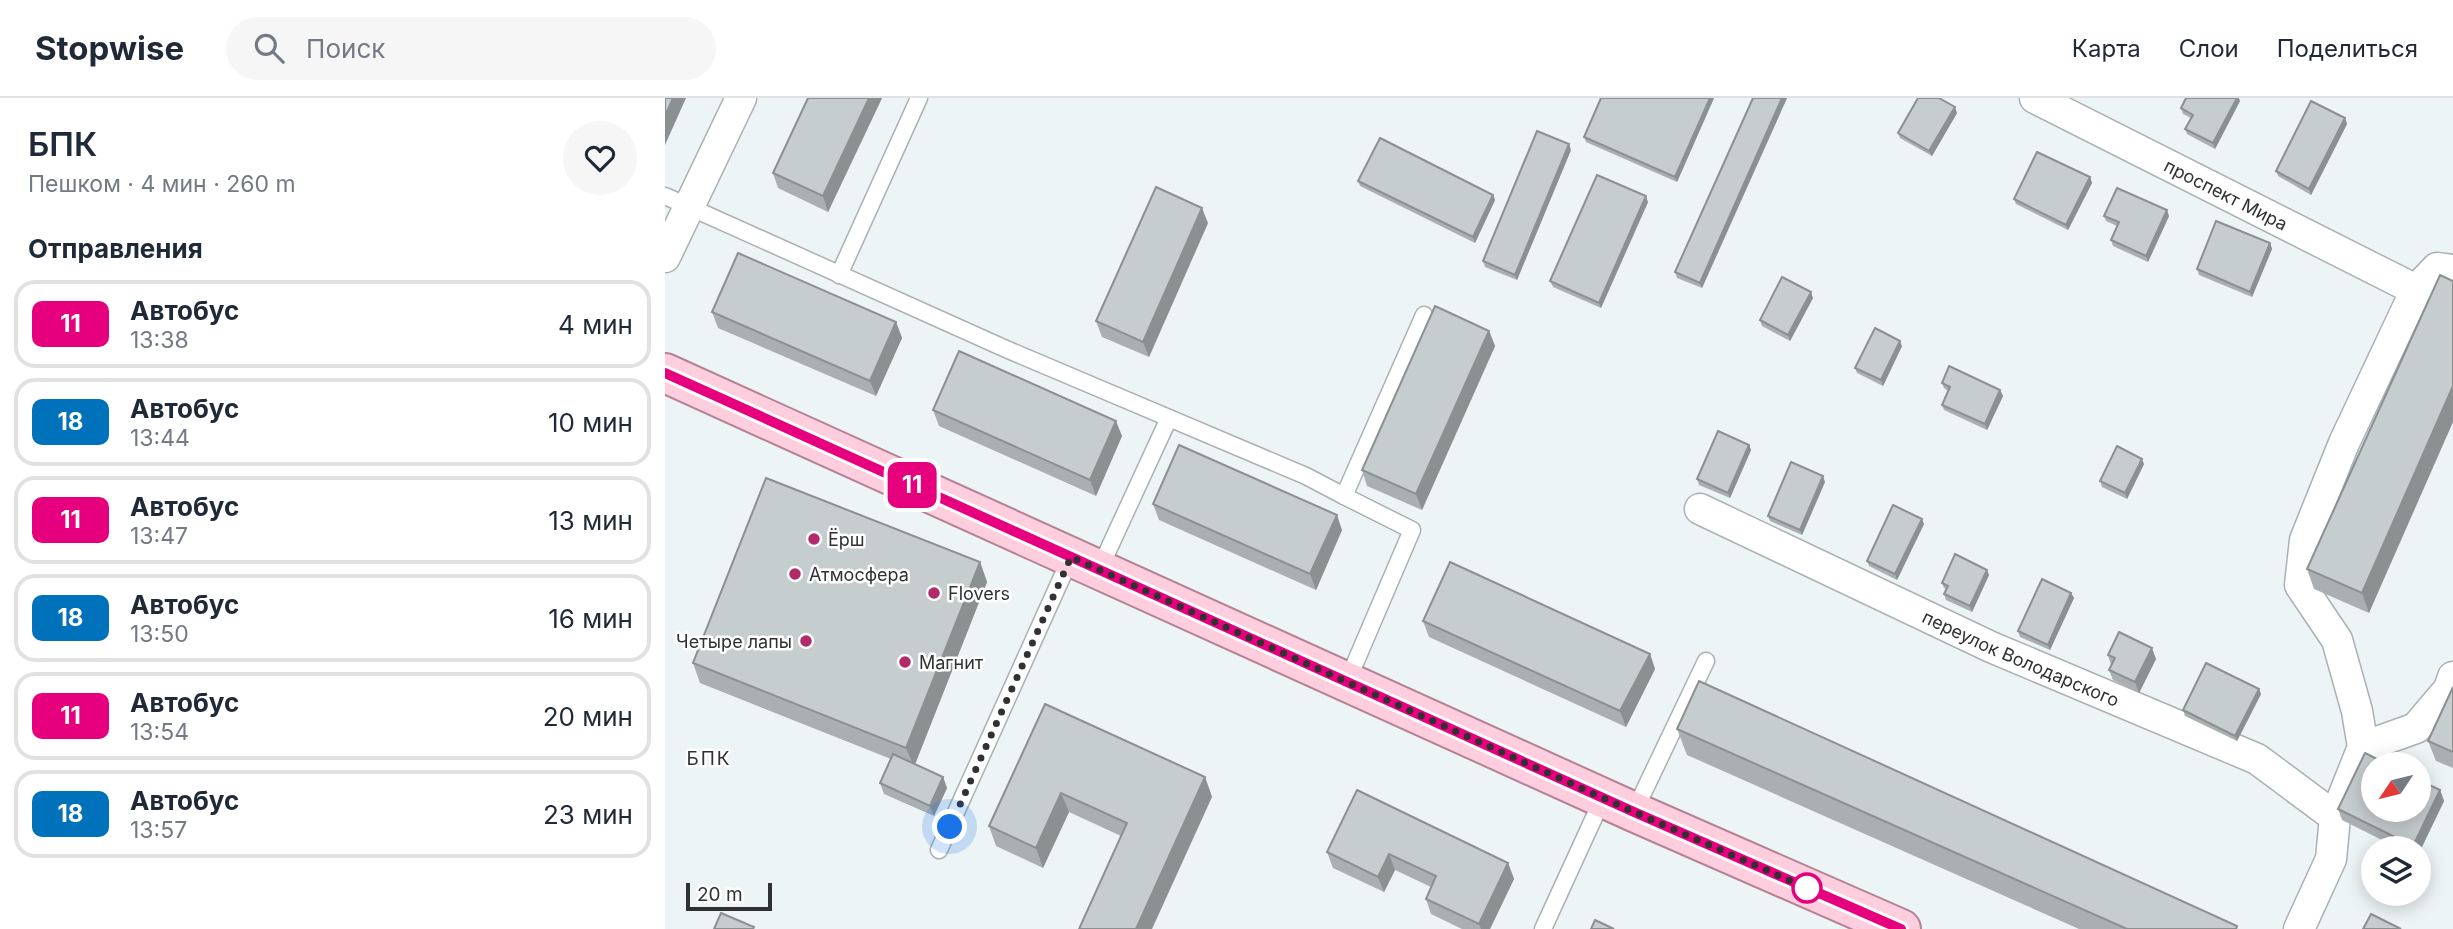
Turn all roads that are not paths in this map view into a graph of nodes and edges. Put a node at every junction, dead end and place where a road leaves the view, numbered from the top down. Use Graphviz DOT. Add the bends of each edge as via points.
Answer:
graph roads {
  1 [pos="741,98"];
  2 [pos="919,98"];
  3 [pos="2035,98"];
  4 [pos="676,201"];
  5 [pos="665,257"];
  6 [pos="2453,270"];
  7 [pos="839,275"];
  8 [pos="2416,290"];
  9 [pos="1425,314"];
  10 [pos="665,373"];
  11 [pos="1168,418"];
  12 [pos="1344,496"];
  13 [pos="1700,509"];
  14 [pos="1085,563"];
  15 [pos="1706,661"];
  16 [pos="2453,677"];
  17 [pos="1347,682"];
  18 [pos="2363,747"];
  19 [pos="1619,805"];
  20 [pos="2335,817"];
  21 [pos="939,850"];
  22 [pos="1543,929"];
  23 [pos="1901,929"];
  24 [pos="2299,929"];
  1 -- 4 [label="street"];
  2 -- 7 [label="lane"];
  3 -- 8 [label="street, проспект Мира"];
  4 -- 5 [label="street"];
  4 -- 7 [label="lane"];
  6 -- 8 [label="street" via="2437,268"];
  7 -- 11 [label="lane"];
  8 -- 18 [label="street" via="2344,443 2305,540 2300,585 2337,640"];
  9 -- 12 [label="lane"];
  10 -- 14 [label="main road"];
  11 -- 12 [label="lane"];
  11 -- 14 [label="lane"];
  12 -- 17 [label="lane" via="1412,530"];
  13 -- 20 [label="street, переулок Володарского" via="1991,647 2257,759"];
  14 -- 17 [label="main road"];
  14 -- 21 [label="lane"];
  15 -- 19 [label="lane"];
  16 -- 18 [label="street" via="2449,689 2416,729"];
  17 -- 19 [label="main road"];
  18 -- 20 [label="street"];
  19 -- 22 [label="lane"];
  19 -- 23 [label="main road"];
  20 -- 24 [label="street" via="2331,859"];
}
